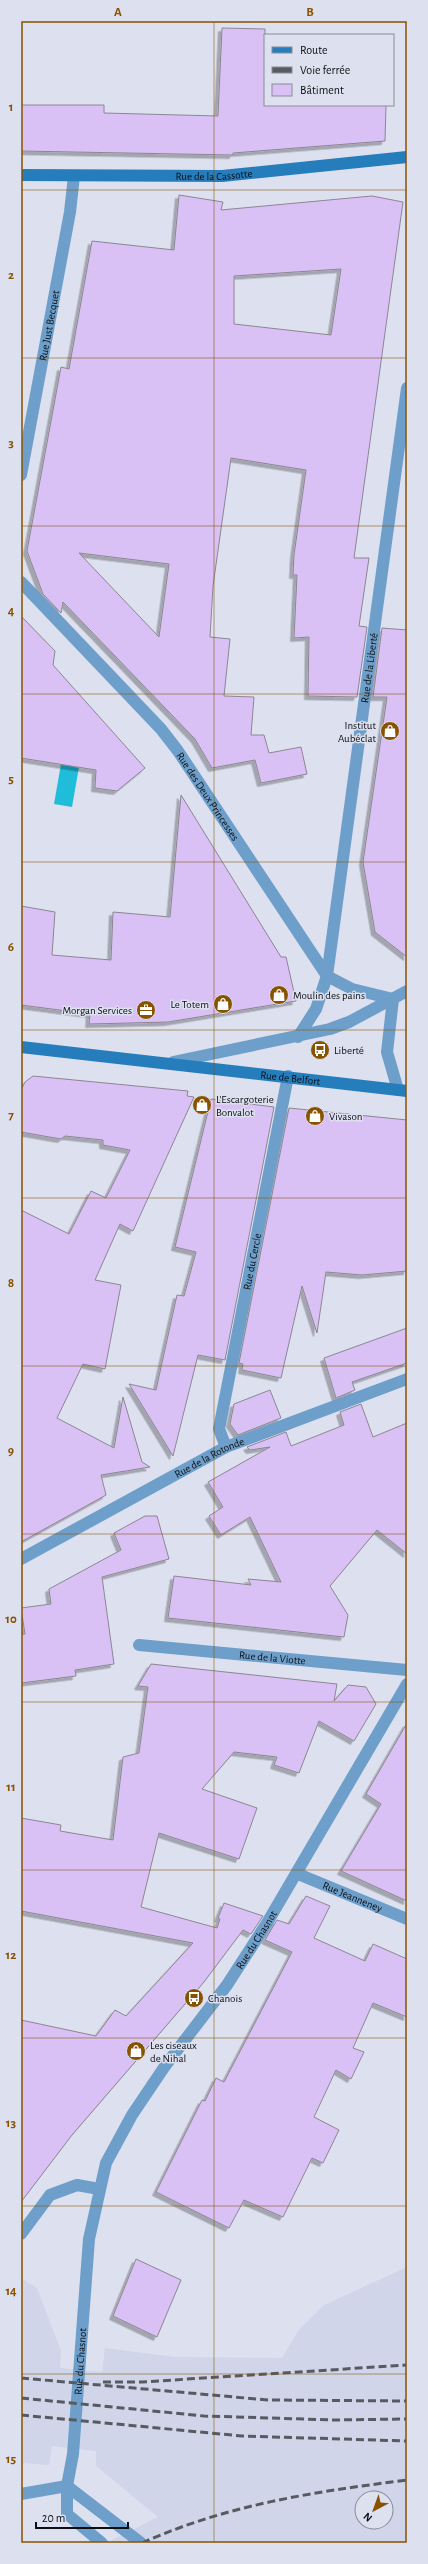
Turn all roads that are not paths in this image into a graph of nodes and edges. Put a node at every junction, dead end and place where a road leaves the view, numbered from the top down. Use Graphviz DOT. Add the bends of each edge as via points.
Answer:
graph roads {
  1 [pos="407,157"];
  2 [pos="21,175"];
  3 [pos="74,176"];
  4 [pos="407,388"];
  5 [pos="21,475"];
  6 [pos="21,582"];
  7 [pos="327,976"];
  8 [pos="407,991"];
  9 [pos="393,999"];
  10 [pos="298,1037"];
  11 [pos="21,1047"];
  12 [pos="173,1062"];
  13 [pos="288,1076"];
  14 [pos="403,1091"];
  15 [pos="407,1379"];
  16 [pos="226,1447"];
  17 [pos="21,1559"];
  18 [pos="139,1644"];
  19 [pos="407,1670"];
  20 [pos="407,1684"];
  21 [pos="298,1874"];
  22 [pos="407,1919"];
  23 [pos="99,2189"];
  24 [pos="21,2234"];
  25 [pos="67,2486"];
  26 [pos="21,2494"];
  27 [pos="102,2543"];
  28 [pos="141,2543"];
  1 -- 3 [label="main road, Rue de la Cassotte" via="222,176"];
  2 -- 3 [label="main road, Rue de la Cassotte"];
  3 -- 5 [label="street, Rue Just Becquet" via="70,212"];
  4 -- 7 [label="street, Rue de la Liberté"];
  6 -- 7 [label="street, Rue des Deux Princesses" via="161,729"];
  7 -- 9 [label="street, Rue des Deux Princesses" via="352,989"];
  7 -- 10 [label="street, Rue de la Liberté" via="313,1015"];
  8 -- 9 [label="street, Rue de Belfort"];
  9 -- 10 [label="street, Rue de Belfort" via="349,1022"];
  9 -- 14 [label="street" via="386,1052"];
  10 -- 12 [label="street, Rue de Belfort"];
  11 -- 12 [label="main road, Rue de Belfort"];
  12 -- 13 [label="main road, Rue de Belfort"];
  13 -- 14 [label="main road, Rue de Belfort"];
  13 -- 16 [label="street, Rue du Cercle" via="219,1429"];
  15 -- 16 [label="street, Rue de la Rotonde"];
  16 -- 17 [label="street, Rue de la Rotonde"];
  18 -- 19 [label="street, Rue de la Viotte"];
  20 -- 21 [label="street, Rue du Chasnot"];
  21 -- 22 [label="street, Rue Jeanneney"];
  21 -- 23 [label="street, Rue du Chasnot" via="227,1985 165,2066 132,2115 106,2163"];
  23 -- 24 [label="street" via="77,2185 50,2195"];
  23 -- 25 [label="street, Rue du Chasnot" via="89,2239 73,2454"];
  25 -- 26 [label="street"];
  25 -- 27 [label="street, Rue du Chasnot" via="67,2514"];
  25 -- 28 [label="street"];
}
